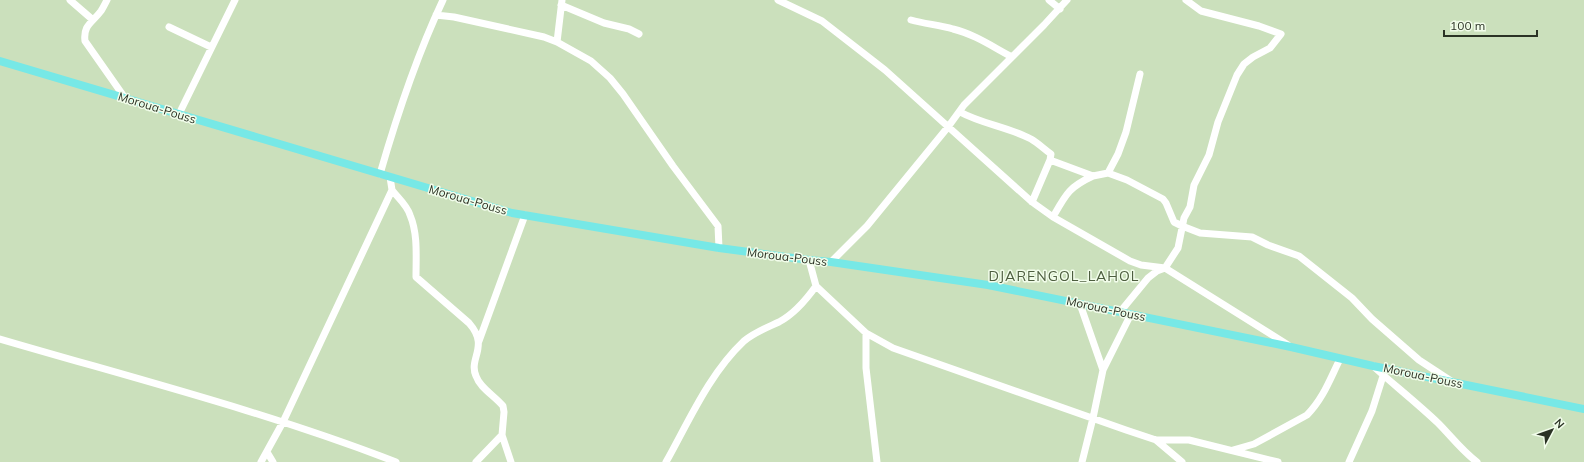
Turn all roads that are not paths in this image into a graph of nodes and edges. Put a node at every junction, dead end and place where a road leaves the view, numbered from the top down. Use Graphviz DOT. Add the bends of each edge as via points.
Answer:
graph roads {
  1 [pos="70,0"];
  2 [pos="107,0"];
  3 [pos="235,0"];
  4 [pos="443,0"];
  5 [pos="778,0"];
  6 [pos="1049,0"];
  7 [pos="1067,0"];
  8 [pos="1186,0"];
  9 [pos="562,3"];
  10 [pos="1060,9"];
  11 [pos="436,15"];
  12 [pos="93,20"];
  13 [pos="911,20"];
  14 [pos="169,27"];
  15 [pos="639,34"];
  16 [pos="557,42"];
  17 [pos="212,46"];
  18 [pos="1012,57"];
  19 [pos="0,61"];
  20 [pos="1140,74"];
  21 [pos="125,98"];
  22 [pos="960,112"];
  23 [pos="179,114"];
  24 [pos="948,127"];
  25 [pos="1050,160"];
  26 [pos="380,174"];
  27 [pos="1108,174"];
  28 [pos="1093,176"];
  29 [pos="390,177"];
  30 [pos="392,190"];
  31 [pos="1032,202"];
  32 [pos="525,215"];
  33 [pos="1053,217"];
  34 [pos="1182,226"];
  35 [pos="720,248"];
  36 [pos="808,260"];
  37 [pos="831,262"];
  38 [pos="1165,268"];
  39 [pos="816,286"];
  40 [pos="1080,304"];
  41 [pos="1120,312"];
  42 [pos="1131,314"];
  43 [pos="866,333"];
  44 [pos="0,339"];
  45 [pos="479,341"];
  46 [pos="1291,347"];
  47 [pos="1340,359"];
  48 [pos="1373,366"];
  49 [pos="1102,370"];
  50 [pos="1383,376"];
  51 [pos="1452,382"];
  52 [pos="1584,409"];
  53 [pos="1093,418"];
  54 [pos="283,422"];
  55 [pos="502,435"];
  56 [pos="1156,440"];
  57 [pos="1233,450"];
  58 [pos="267,452"];
  59 [pos="261,462"];
  60 [pos="273,462"];
  61 [pos="396,462"];
  62 [pos="476,462"];
  63 [pos="511,462"];
  64 [pos="666,462"];
  65 [pos="877,462"];
  66 [pos="1082,462"];
  67 [pos="1182,462"];
  68 [pos="1278,462"];
  69 [pos="1349,462"];
  70 [pos="1477,462"];
  1 -- 12 [label="street"];
  2 -- 12 [label="street"];
  3 -- 17 [label="street"];
  4 -- 11 [label="street"];
  5 -- 24 [label="street" via="822,21 885,70"];
  6 -- 10 [label="street"];
  7 -- 10 [label="street"];
  8 -- 34 [label="street" via="1201,11 1281,34 1270,48 1244,64 1237,75 1218,122 1209,155 1194,185 1190,207"];
  9 -- 15 [label="street" via="604,23"];
  9 -- 16 [label="street"];
  10 -- 18 [label="street"];
  11 -- 16 [label="street" via="535,34"];
  11 -- 26 [label="street" via="393,130"];
  12 -- 21 [label="street" via="84,34 85,41"];
  13 -- 18 [label="street" via="953,29 980,39"];
  14 -- 17 [label="street"];
  16 -- 35 [label="street" via="590,61 610,78 623,94 718,226"];
  17 -- 23 [label="street"];
  18 -- 22 [label="street"];
  19 -- 21 [label="main road, Moroua-Pouss"];
  20 -- 27 [label="street" via="1126,132"];
  21 -- 23 [label="main road, Moroua-Pouss"];
  22 -- 24 [label="street"];
  22 -- 25 [label="street" via="975,120 1032,139 1051,154"];
  23 -- 26 [label="main road, Moroua-Pouss"];
  24 -- 31 [label="street"];
  24 -- 37 [label="street" via="867,226"];
  25 -- 28 [label="street"];
  25 -- 31 [label="street"];
  26 -- 29 [label="main road, Moroua-Pouss"];
  27 -- 28 [label="street"];
  27 -- 34 [label="street" via="1127,180 1159,196 1166,203 1174,222"];
  28 -- 33 [label="street" via="1071,188"];
  29 -- 30 [label="street"];
  29 -- 32 [label="main road, Moroua-Pouss"];
  30 -- 45 [label="street" via="410,214 416,246 416,277 469,323"];
  30 -- 54 [label="street"];
  31 -- 33 [label="street"];
  32 -- 35 [label="main road, Moroua-Pouss"];
  32 -- 45 [label="street"];
  33 -- 38 [label="street" via="1130,261"];
  34 -- 38 [label="street" via="1178,248"];
  34 -- 51 [label="street" via="1200,233 1252,237 1299,256 1352,298 1419,360"];
  35 -- 36 [label="main road, Moroua-Pouss"];
  36 -- 37 [label="main road, Moroua-Pouss"];
  36 -- 39 [label="street"];
  37 -- 40 [label="main road, Moroua-Pouss" via="988,285"];
  38 -- 41 [label="street" via="1148,278"];
  38 -- 46 [label="street"];
  39 -- 43 [label="street"];
  39 -- 64 [label="street" via="791,314 756,333 734,353 711,382"];
  40 -- 41 [label="main road, Moroua-Pouss"];
  40 -- 49 [label="street"];
  41 -- 42 [label="main road, Moroua-Pouss"];
  42 -- 46 [label="main road, Moroua-Pouss"];
  42 -- 49 [label="street"];
  43 -- 53 [label="street" via="900,351"];
  43 -- 65 [label="street" via="866,368"];
  44 -- 54 [label="street"];
  45 -- 55 [label="street" via="474,369 476,376 503,406"];
  46 -- 47 [label="main road, Moroua-Pouss"];
  47 -- 48 [label="main road, Moroua-Pouss"];
  47 -- 57 [label="street" via="1324,394 1307,415 1254,444"];
  48 -- 50 [label="street"];
  48 -- 51 [label="main road, Moroua-Pouss"];
  49 -- 53 [label="street"];
  50 -- 69 [label="street" via="1367,422"];
  50 -- 70 [label="street" via="1434,419 1466,454"];
  51 -- 52 [label="main road, Moroua-Pouss"];
  53 -- 56 [label="street"];
  53 -- 66 [label="street"];
  54 -- 58 [label="street"];
  54 -- 61 [label="street"];
  55 -- 62 [label="street"];
  55 -- 63 [label="street"];
  56 -- 57 [label="street" via="1183,439"];
  56 -- 67 [label="street"];
  57 -- 68 [label="street"];
  58 -- 59 [label="street"];
  58 -- 60 [label="street"];
}
